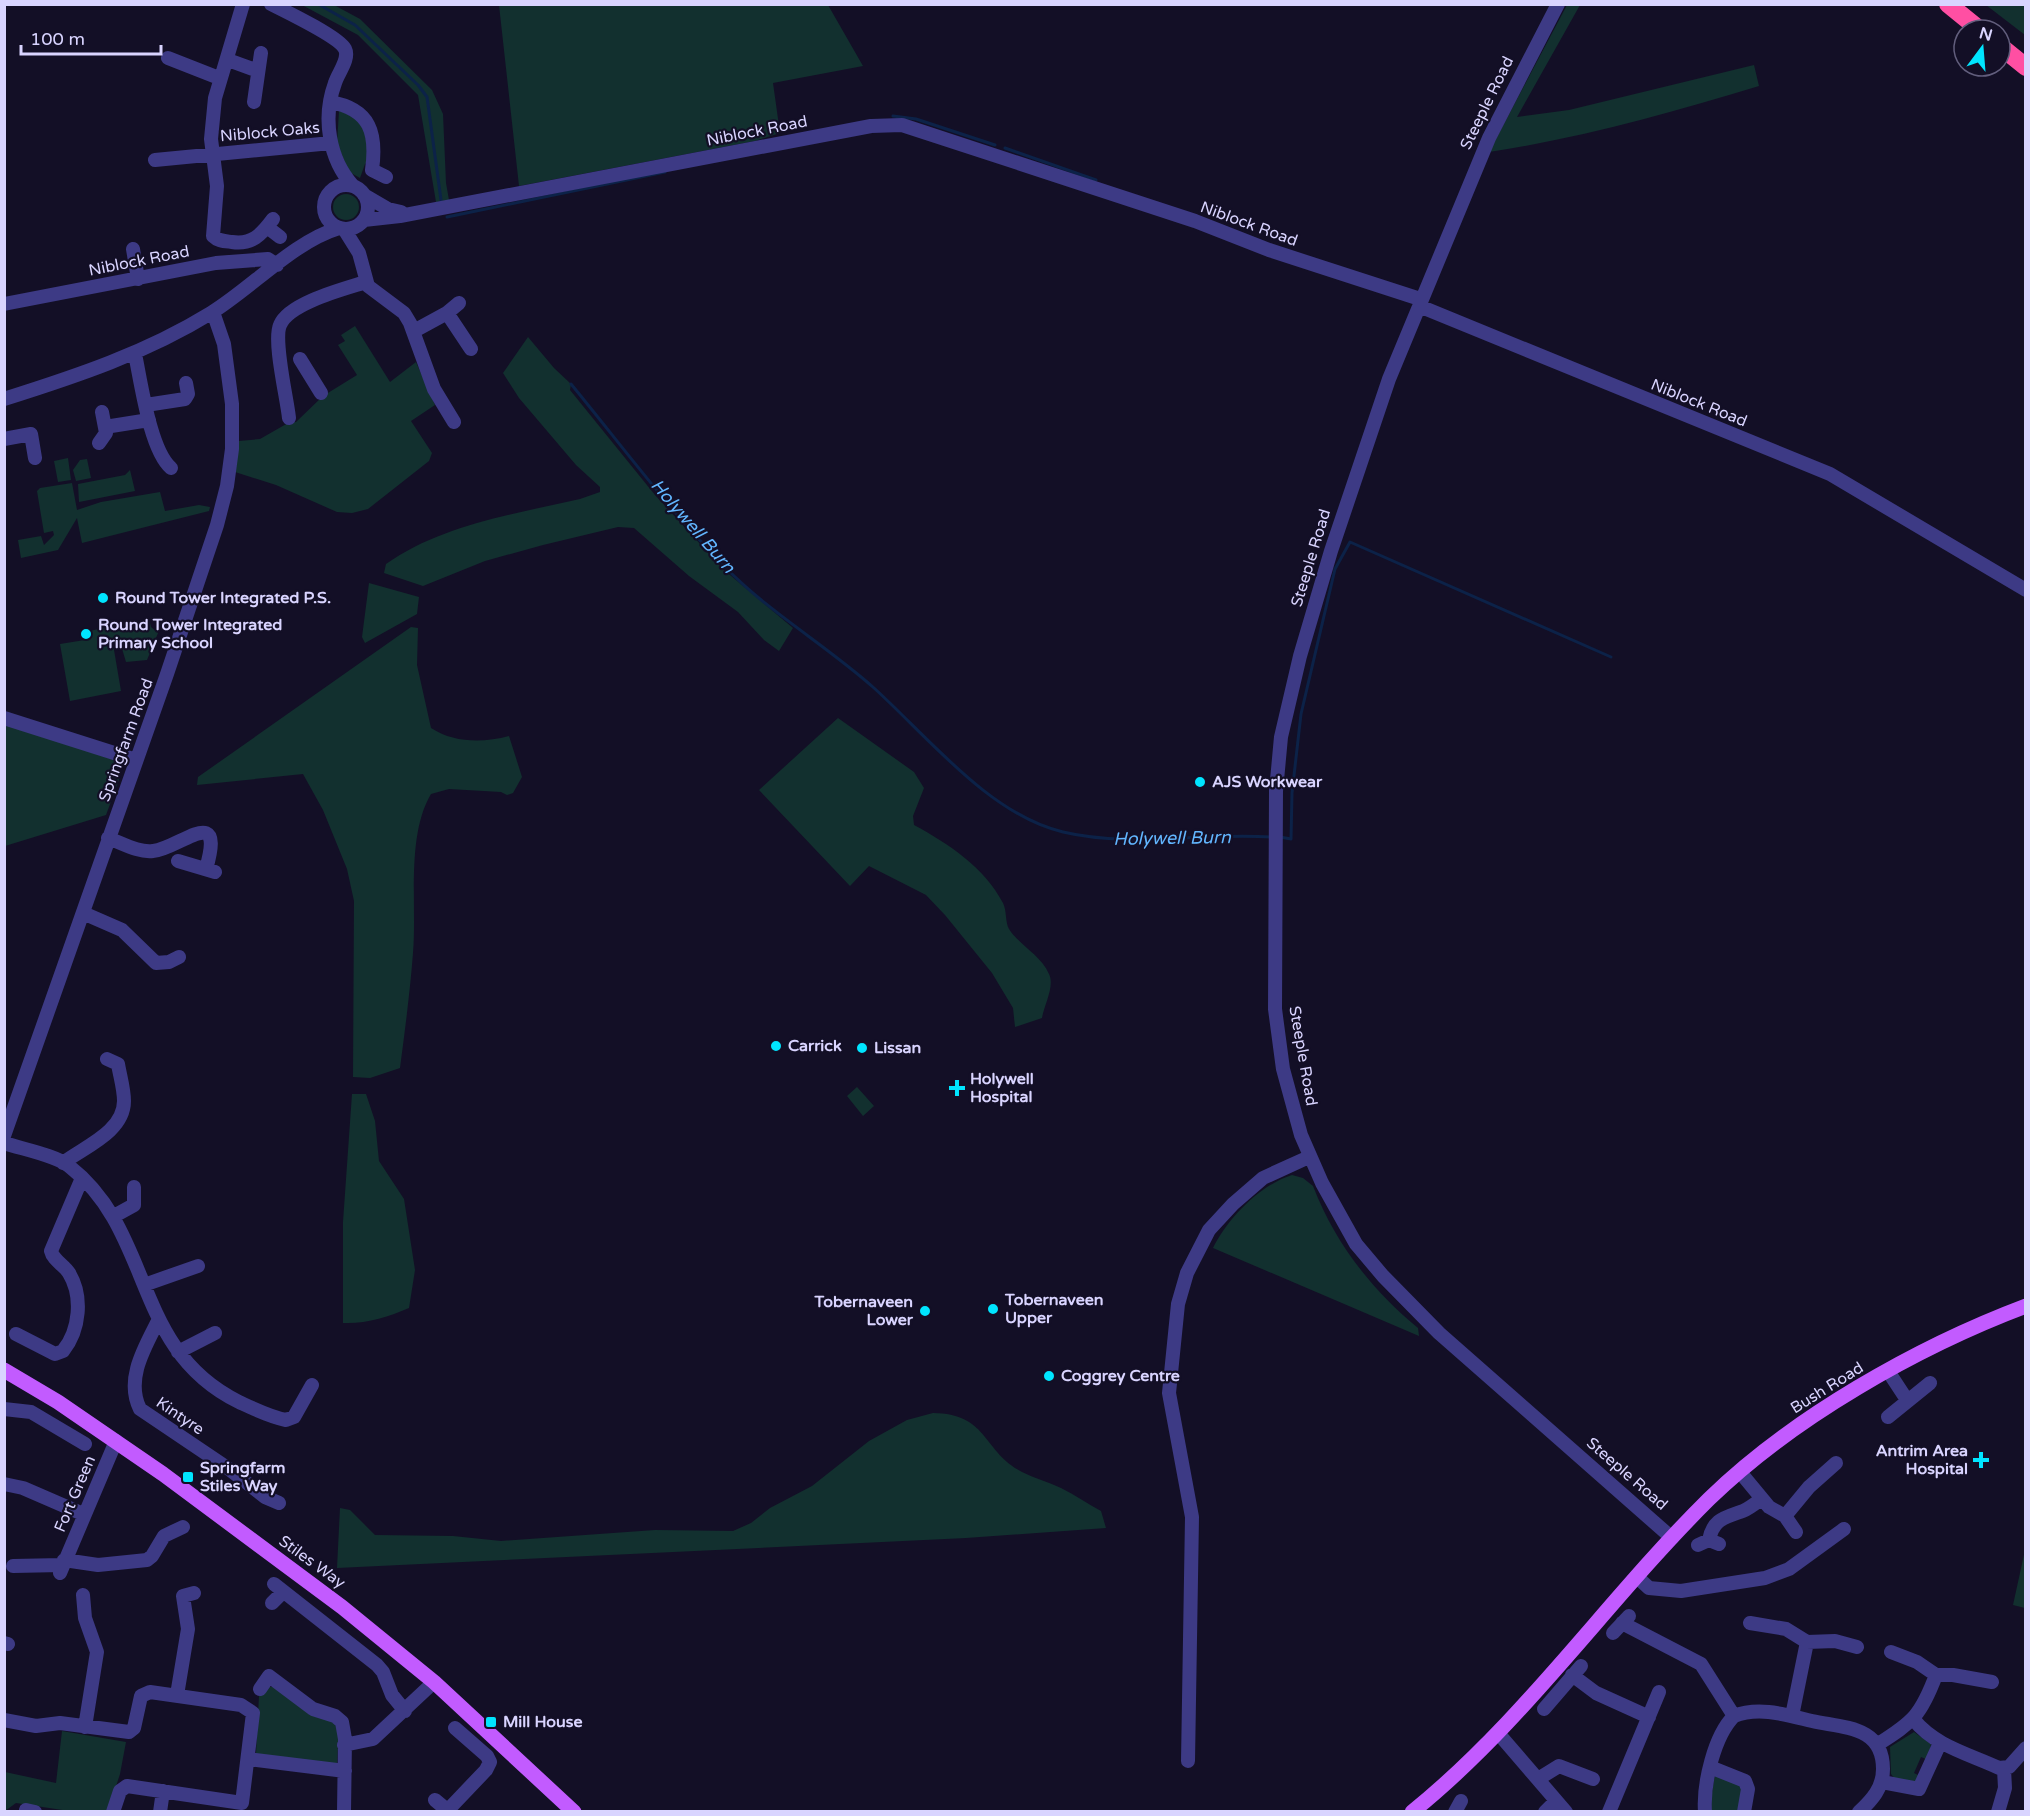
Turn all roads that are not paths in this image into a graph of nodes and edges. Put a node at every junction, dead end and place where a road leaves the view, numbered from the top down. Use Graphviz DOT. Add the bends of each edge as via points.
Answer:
graph roads {
  1 [pos="243,4"];
  2 [pos="271,4"];
  3 [pos="1558,4"];
  4 [pos="1948,4"];
  5 [pos="1965,18"];
  6 [pos="261,53"];
  7 [pos="2012,56"];
  8 [pos="168,58"];
  9 [pos="228,60"];
  10 [pos="2025,67"];
  11 [pos="258,71"];
  12 [pos="219,78"];
  13 [pos="254,102"];
  14 [pos="330,102"];
  15 [pos="331,143"];
  16 [pos="213,154"];
  17 [pos="334,158"];
  18 [pos="155,159"];
  19 [pos="386,177"];
  20 [pos="358,190"];
  21 [pos="326,201"];
  22 [pos="408,214"];
  23 [pos="363,221"];
  24 [pos="342,229"];
  25 [pos="280,237"];
  26 [pos="312,237"];
  27 [pos="133,249"];
  28 [pos="358,253"];
  29 [pos="278,266"];
  30 [pos="138,279"];
  31 [pos="366,282"];
  32 [pos="459,303"];
  33 [pos="1420,303"];
  34 [pos="4,304"];
  35 [pos="213,312"];
  36 [pos="447,313"];
  37 [pos="414,331"];
  38 [pos="471,349"];
  39 [pos="135,354"];
  40 [pos="300,359"];
  41 [pos="311,377"];
  42 [pos="186,383"];
  43 [pos="285,386"];
  44 [pos="321,393"];
  45 [pos="4,399"];
  46 [pos="146,405"];
  47 [pos="102,412"];
  48 [pos="453,414"];
  49 [pos="290,418"];
  50 [pos="149,420"];
  51 [pos="105,427"];
  52 [pos="4,439"];
  53 [pos="99,443"];
  54 [pos="34,458"];
  55 [pos="171,468"];
  56 [pos="2025,590"];
  57 [pos="4,718"];
  58 [pos="136,760"];
  59 [pos="108,838"];
  60 [pos="178,861"];
  61 [pos="83,913"];
  62 [pos="179,957"];
  63 [pos="107,1059"];
  64 [pos="4,1136"];
  65 [pos="4,1143"];
  66 [pos="1309,1157"];
  67 [pos="63,1163"];
  68 [pos="82,1178"];
  69 [pos="134,1187"];
  70 [pos="114,1216"];
  71 [pos="198,1266"];
  72 [pos="144,1285"];
  73 [pos="2025,1306"];
  74 [pos="158,1321"];
  75 [pos="16,1334"];
  76 [pos="208,1341"];
  77 [pos="178,1352"];
  78 [pos="4,1370"];
  79 [pos="1888,1371"];
  80 [pos="1930,1383"];
  81 [pos="312,1385"];
  82 [pos="1907,1400"];
  83 [pos="4,1409"];
  84 [pos="1888,1416"];
  85 [pos="116,1441"];
  86 [pos="86,1444"];
  87 [pos="1836,1463"];
  88 [pos="1740,1472"];
  89 [pos="4,1484"];
  90 [pos="1762,1499"];
  91 [pos="279,1503"];
  92 [pos="83,1514"];
  93 [pos="1785,1516"];
  94 [pos="187,1525"];
  95 [pos="1844,1529"];
  96 [pos="1796,1532"];
  97 [pos="1672,1538"];
  98 [pos="1709,1543"];
  99 [pos="13,1566"];
  100 [pos="62,1566"];
  101 [pos="1637,1577"];
  102 [pos="82,1591"];
  103 [pos="194,1593"];
  104 [pos="272,1604"];
  105 [pos="1750,1623"];
  106 [pos="1621,1624"];
  107 [pos="1808,1642"];
  108 [pos="1857,1647"];
  109 [pos="1890,1652"];
  110 [pos="1936,1676"];
  111 [pos="434,1682"];
  112 [pos="1992,1682"];
  113 [pos="260,1689"];
  114 [pos="1659,1692"];
  115 [pos="177,1695"];
  116 [pos="1544,1709"];
  117 [pos="405,1711"];
  118 [pos="1734,1716"];
  119 [pos="1792,1716"];
  120 [pos="1649,1717"];
  121 [pos="4,1720"];
  122 [pos="1914,1720"];
  123 [pos="85,1727"];
  124 [pos="455,1728"];
  125 [pos="1498,1733"];
  126 [pos="1940,1743"];
  127 [pos="1878,1744"];
  128 [pos="344,1745"];
  129 [pos="2025,1748"];
  130 [pos="248,1759"];
  131 [pos="1188,1761"];
  132 [pos="1710,1767"];
  133 [pos="2004,1769"];
  134 [pos="345,1771"];
  135 [pos="1538,1779"];
  136 [pos="1593,1779"];
  137 [pos="1882,1782"];
  138 [pos="163,1791"];
  139 [pos="435,1800"];
  140 [pos="1556,1801"];
  141 [pos="242,1807"];
  142 [pos="447,1811"];
  143 [pos="113,1812"];
  144 [pos="160,1812"];
  145 [pos="344,1812"];
  146 [pos="574,1812"];
  147 [pos="1412,1812"];
  148 [pos="1545,1812"];
  149 [pos="1566,1812"];
  150 [pos="1610,1812"];
  151 [pos="1705,1812"];
  152 [pos="1744,1812"];
  153 [pos="1859,1812"];
  154 [pos="1998,1812"];
  1 -- 9 [label="street, Niblock Oaks"];
  2 -- 14 [label="street, Niblock Oaks" via="345,49"];
  3 -- 33 [label="street, Steeple Road" via="1489,138"];
  4 -- 5 [label="highway"];
  6 -- 11 [label="street, Niblock Oaks"];
  7 -- 10 [label="highway"];
  8 -- 12 [label="street"];
  9 -- 11 [label="street"];
  9 -- 12 [label="street, Niblock Oaks"];
  11 -- 13 [label="street, Niblock Oaks"];
  12 -- 16 [label="street, Niblock Oaks" via="211,126"];
  14 -- 15 [label="street, Niblock Oaks"];
  14 -- 19 [label="street, Niblock Oaks" via="352,108 365,120 374,139 372,170"];
  15 -- 16 [label="street, Niblock Oaks"];
  15 -- 17 [label="street, Niblock Oaks"];
  16 -- 18 [label="street, Niblock Oaks"];
  16 -- 25 [label="street, Niblock Oaks" via="217,186 213,236 248,243 270,223"];
  17 -- 20 [label="street, Niblock Oaks"];
  17 -- 21 [label="street, Niblock Oaks"];
  20 -- 21 [label="street" via="339,186"];
  20 -- 22 [label="street, Niblock Road" via="388,209"];
  20 -- 23 [label="street" via="368,208"];
  21 -- 24 [label="street" via="328,220"];
  21 -- 26 [label="street, Niblock Oaks"];
  22 -- 23 [label="street, Niblock Road"];
  22 -- 33 [label="street, Niblock Road" via="871,126 902,125 1195,221 1269,250 1417,298"];
  23 -- 24 [label="street"];
  23 -- 28 [label="street"];
  24 -- 26 [label="street"];
  24 -- 28 [label="street"];
  26 -- 29 [label="street"];
  27 -- 30 [label="street"];
  28 -- 31 [label="street"];
  29 -- 30 [label="street, Niblock Road" via="268,259 249,259"];
  29 -- 35 [label="street"];
  30 -- 34 [label="street, Niblock Road"];
  31 -- 37 [label="street" via="404,313"];
  31 -- 43 [label="street" via="311,301 283,320 278,339"];
  32 -- 36 [label="street"];
  33 -- 56 [label="street, Niblock Road" via="1424,308 1830,474"];
  33 -- 66 [label="street, Steeple Road" via="1331,551 1281,737 1275,835 1277,1029 1295,1116"];
  35 -- 39 [label="street"];
  35 -- 58 [label="street, Springfarm Road" via="224,344 232,404 227,486"];
  36 -- 37 [label="street"];
  36 -- 38 [label="street"];
  37 -- 48 [label="street" via="423,361"];
  39 -- 45 [label="street"];
  39 -- 46 [label="street"];
  40 -- 41 [label="street"];
  41 -- 43 [label="street"];
  41 -- 44 [label="street"];
  42 -- 46 [label="street" via="185,399"];
  43 -- 49 [label="street"];
  46 -- 50 [label="street"];
  47 -- 51 [label="street"];
  50 -- 51 [label="street"];
  50 -- 55 [label="street" via="161,456"];
  51 -- 53 [label="street" via="106,433"];
  52 -- 54 [label="street" via="31,434"];
  57 -- 58 [label="street"];
  58 -- 59 [label="street, Springfarm Road"];
  59 -- 60 [label="street" via="150,852 192,834 201,833 212,843 210,871"];
  59 -- 61 [label="street, Springfarm Road"];
  61 -- 62 [label="street" via="122,930 156,963"];
  61 -- 64 [label="street, Springfarm Road"];
  63 -- 67 [label="street" via="118,1064 124,1097 122,1114 107,1133"];
  65 -- 67 [label="street"];
  66 -- 97 [label="street, Steeple Road" via="1356,1244 1416,1312"];
  66 -- 131 [label="street" via="1263,1178 1209,1230 1187,1273 1178,1304 1169,1393 1192,1517"];
  67 -- 68 [label="street"];
  68 -- 70 [label="street"];
  68 -- 75 [label="street" via="51,1251 73,1280 78,1316 70,1340 63,1351 55,1354"];
  69 -- 70 [label="street" via="135,1205"];
  70 -- 72 [label="street"];
  71 -- 72 [label="street" via="175,1267"];
  72 -- 74 [label="street"];
  73 -- 79 [label="main road, Bush Road"];
  74 -- 77 [label="street"];
  74 -- 91 [label="street, Kintyre" via="137,1367 135,1388 140,1409"];
  76 -- 77 [label="street"];
  77 -- 81 [label="street" via="198,1375 224,1394 282,1420 296,1423 300,1395"];
  78 -- 85 [label="main road, Stiles Way"];
  79 -- 82 [label="street"];
  79 -- 88 [label="main road, Bush Road" via="1801,1425"];
  80 -- 82 [label="street"];
  82 -- 84 [label="street"];
  83 -- 86 [label="street" via="30,1412"];
  85 -- 92 [label="street, Fort Green"];
  85 -- 111 [label="main road, Stiles Way" via="342,1607"];
  87 -- 93 [label="street"];
  88 -- 90 [label="street"];
  88 -- 97 [label="main road, Bush Road"];
  89 -- 92 [label="street" via="23,1488"];
  90 -- 93 [label="street"];
  90 -- 98 [label="street" via="1743,1512 1722,1517 1714,1525"];
  92 -- 100 [label="street, Fort Green"];
  93 -- 96 [label="street"];
  94 -- 100 [label="street" via="164,1536 147,1560"];
  95 -- 101 [label="street" via="1788,1569 1765,1578 1681,1591 1649,1588"];
  97 -- 101 [label="main road"];
  99 -- 100 [label="street"];
  101 -- 125 [label="main road"];
  102 -- 123 [label="street" via="85,1617 97,1652"];
  103 -- 115 [label="street" via="183,1596 188,1629"];
  104 -- 117 [label="street" via="278,1588 377,1665"];
  105 -- 107 [label="street" via="1786,1629"];
  106 -- 118 [label="street" via="1701,1664"];
  107 -- 108 [label="street" via="1834,1641"];
  107 -- 119 [label="street"];
  109 -- 110 [label="street" via="1917,1662"];
  110 -- 112 [label="street"];
  110 -- 122 [label="street"];
  111 -- 117 [label="street"];
  111 -- 146 [label="main road, Stiles Way"];
  113 -- 128 [label="street" via="269,1676 313,1710 337,1716 343,1725"];
  114 -- 120 [label="street"];
  115 -- 123 [label="street" via="144,1693 134,1728 129,1732"];
  115 -- 130 [label="street" via="251,1710 254,1718"];
  116 -- 120 [label="street" via="1577,1670 1589,1690"];
  117 -- 128 [label="street" via="369,1742"];
  118 -- 119 [label="street" via="1755,1711"];
  118 -- 132 [label="street"];
  119 -- 127 [label="street" via="1860,1732"];
  120 -- 150 [label="street"];
  121 -- 123 [label="street" via="36,1726 54,1723"];
  122 -- 126 [label="street"];
  122 -- 127 [label="street"];
  124 -- 142 [label="street" via="490,1762"];
  125 -- 135 [label="street"];
  125 -- 147 [label="main road"];
  126 -- 133 [label="street"];
  126 -- 137 [label="street" via="1919,1789"];
  127 -- 137 [label="street" via="1883,1762"];
  128 -- 134 [label="street"];
  129 -- 133 [label="street"];
  130 -- 134 [label="street"];
  130 -- 141 [label="street"];
  132 -- 151 [label="street" via="1704,1788"];
  132 -- 152 [label="street" via="1745,1781 1748,1789"];
  133 -- 154 [label="street" via="2005,1788"];
  134 -- 145 [label="street"];
  135 -- 136 [label="street" via="1559,1766"];
  135 -- 140 [label="street"];
  137 -- 153 [label="street"];
  138 -- 141 [label="street"];
  138 -- 143 [label="street" via="124,1786"];
  138 -- 144 [label="street"];
  139 -- 142 [label="street"];
  140 -- 148 [label="street"];
  140 -- 149 [label="street"];
}
